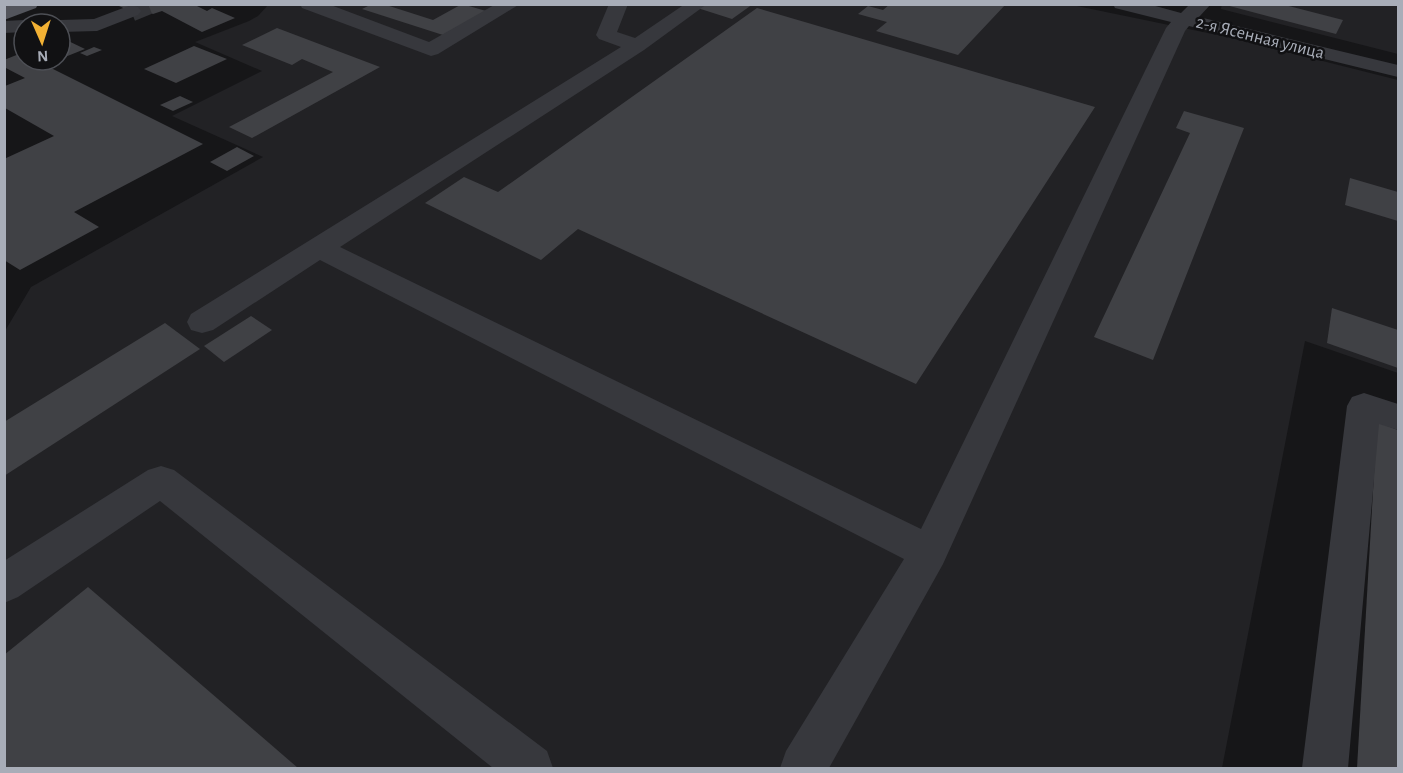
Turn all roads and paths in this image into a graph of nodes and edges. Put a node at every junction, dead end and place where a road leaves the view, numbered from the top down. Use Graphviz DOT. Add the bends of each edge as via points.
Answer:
graph roads {
  1 [pos="29,4"];
  2 [pos="309,4"];
  3 [pos="511,4"];
  4 [pos="619,4"];
  5 [pos="698,4"];
  6 [pos="1122,4"];
  7 [pos="131,11"];
  8 [pos="1193,12"];
  9 [pos="4,14"];
  10 [pos="72,26"];
  11 [pos="637,46"];
  12 [pos="1398,71"];
  13 [pos="316,247"];
  14 [pos="202,322"];
  15 [pos="1398,417"];
  16 [pos="929,552"];
  17 [pos="4,584"];
  18 [pos="531,768"];
  19 [pos="803,768"];
  20 [pos="1325,768"];
  1 -- 9 [label="main road"];
  2 -- 3 [label="street" via="431,50"];
  4 -- 11 [label="street" via="606,35"];
  5 -- 11 [label="street"];
  6 -- 8 [label="street, 2-я Ясенная улица"];
  7 -- 10 [label="street" via="97,25"];
  8 -- 12 [label="street, 2-я Ясенная улица"];
  8 -- 16 [label="street" via="1176,28"];
  11 -- 13 [label="street"];
  13 -- 14 [label="street"];
  13 -- 16 [label="street"];
  15 -- 20 [label="street" via="1364,406"];
  16 -- 19 [label="street"];
  17 -- 18 [label="street" via="161,481"];
}
